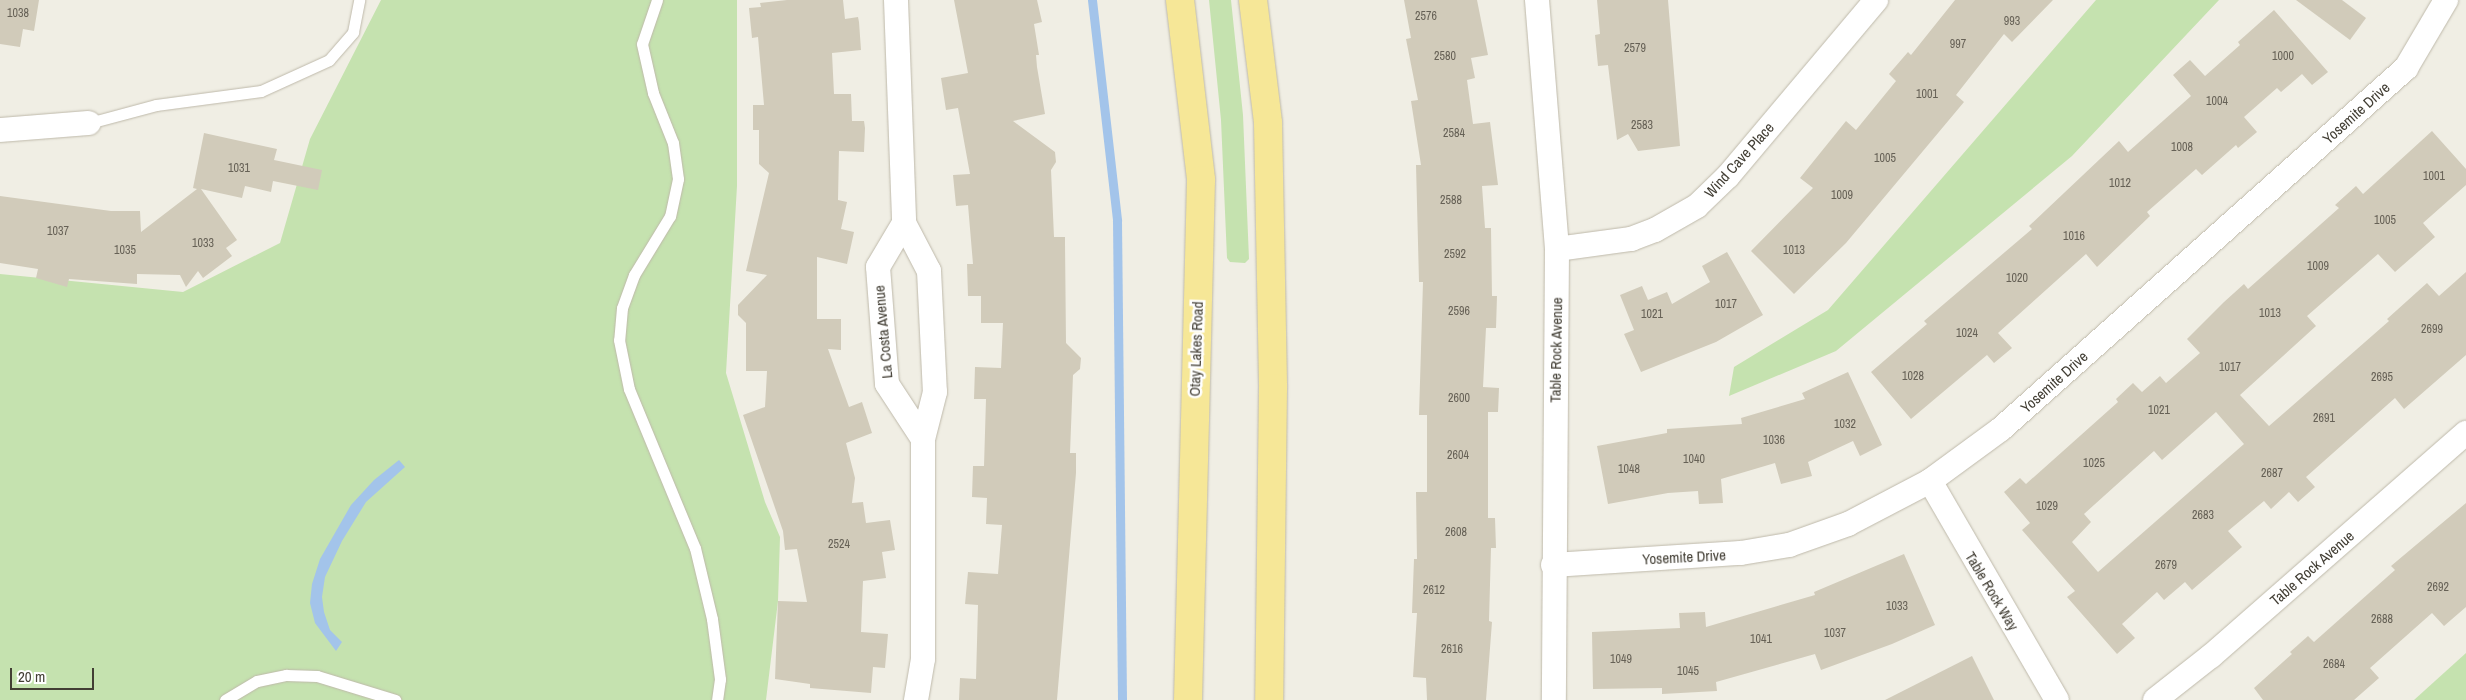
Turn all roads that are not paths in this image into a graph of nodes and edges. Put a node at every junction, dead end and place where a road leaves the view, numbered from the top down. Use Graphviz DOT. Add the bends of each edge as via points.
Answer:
graph roads {
  1 [pos="360,0"];
  2 [pos="657,0"];
  3 [pos="896,0"];
  4 [pos="1180,0"];
  5 [pos="1253,0"];
  6 [pos="1537,0"];
  7 [pos="1876,0"];
  8 [pos="2446,0"];
  9 [pos="89,122"];
  10 [pos="0,130"];
  11 [pos="904,223"];
  12 [pos="1557,249"];
  13 [pos="2466,433"];
  14 [pos="923,439"];
  15 [pos="1930,481"];
  16 [pos="1553,565"];
  17 [pos="225,700"];
  18 [pos="395,700"];
  19 [pos="717,700"];
  20 [pos="916,700"];
  21 [pos="1188,700"];
  22 [pos="1270,700"];
  23 [pos="1554,700"];
  24 [pos="2057,700"];
  25 [pos="2155,700"];
  1 -- 9 [label="lane" via="353,32 329,60 261,91 156,105"];
  2 -- 19 [label="lane" via="642,44 653,92 672,143 678,178 670,216 634,275 622,308 619,340 630,389 695,548 712,619 720,679"];
  3 -- 11 [label="street"];
  4 -- 21 [label="main road, Otay Lakes Road" via="1201,180"];
  5 -- 22 [label="main road" via="1268,123 1273,388"];
  6 -- 12 [label="street, Table Rock Avenue"];
  7 -- 12 [label="street, Wind Cave Place" via="1728,176 1697,206 1655,230 1630,239"];
  8 -- 15 [label="street, Yosemite Drive" via="2406,68 2001,429"];
  9 -- 10 [label="street"];
  11 -- 14 [label="street" via="929,271 934,392"];
  11 -- 14 [label="street, La Costa Avenue" via="878,267 887,384"];
  12 -- 16 [label="street, Table Rock Avenue"];
  13 -- 25 [label="street, Table Rock Avenue" via="2211,656"];
  14 -- 20 [label="street" via="923,659"];
  15 -- 16 [label="street, Yosemite Drive" via="1848,524 1789,545 1741,553"];
  15 -- 24 [label="street, Table Rock Way"];
  16 -- 23 [label="street, Table Rock Avenue"];
  17 -- 18 [label="lane" via="257,681 286,675 317,676"];
}
